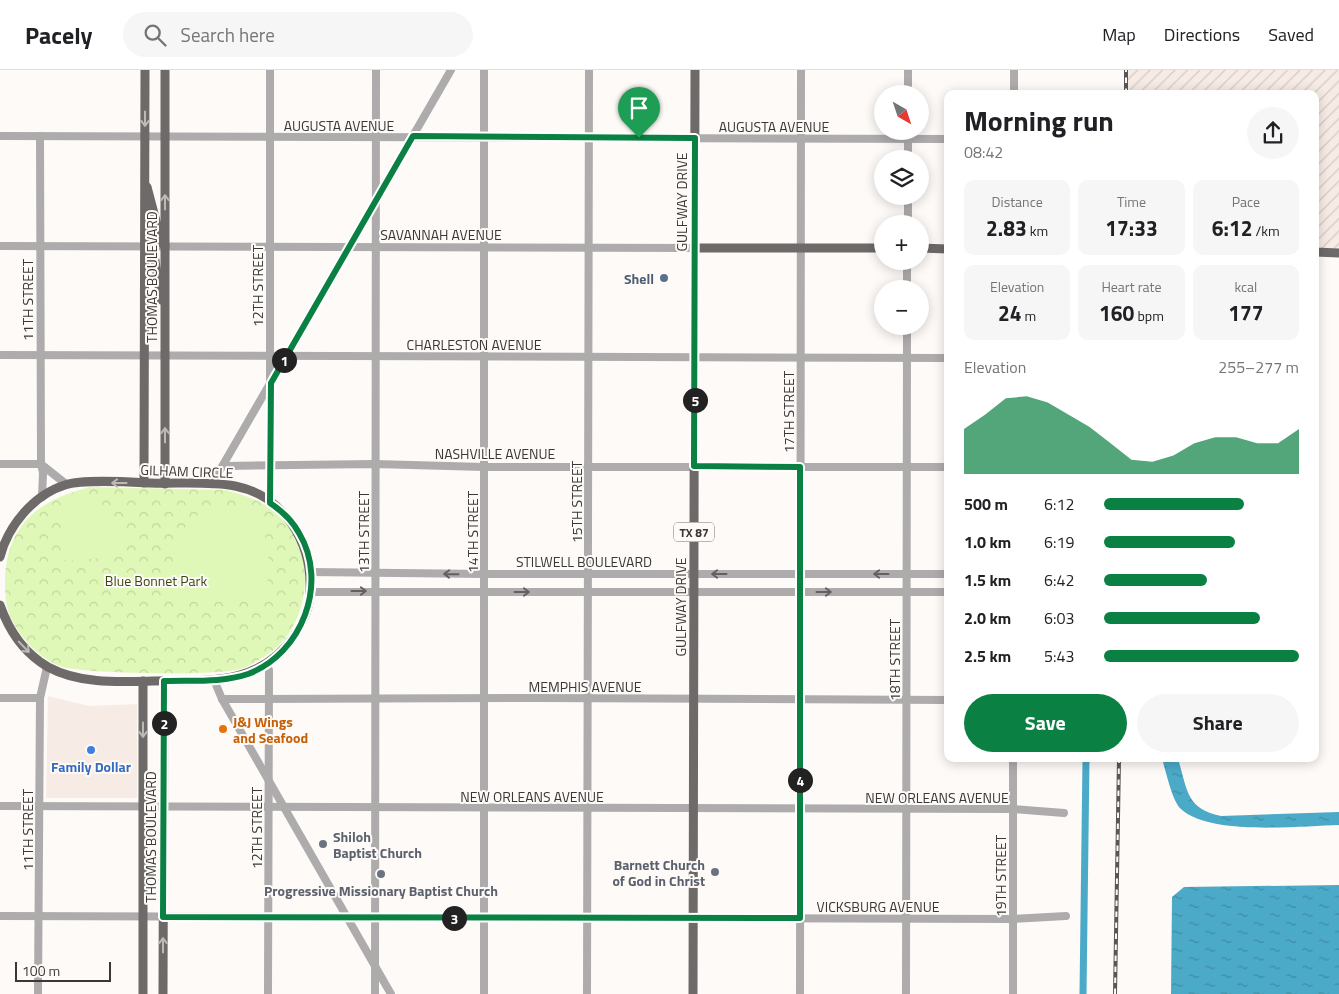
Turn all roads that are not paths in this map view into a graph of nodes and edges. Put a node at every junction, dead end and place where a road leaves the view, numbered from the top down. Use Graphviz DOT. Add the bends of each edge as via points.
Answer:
graph roads {
  1 [pos="145,70"];
  2 [pos="165,70"];
  3 [pos="270,70"];
  4 [pos="376,70"];
  5 [pos="451,70"];
  6 [pos="484,70"];
  7 [pos="589,70"];
  8 [pos="696,70"];
  9 [pos="801,70"];
  10 [pos="908,70"];
  11 [pos="1014,70"];
  12 [pos="908,85"];
  13 [pos="1014,90"];
  14 [pos="0,136"];
  15 [pos="40,136"];
  16 [pos="413,136"];
  17 [pos="874,136"];
  18 [pos="145,137"];
  19 [pos="165,137"];
  20 [pos="376,137"];
  21 [pos="929,137"];
  22 [pos="270,138"];
  23 [pos="486,138"];
  24 [pos="589,138"];
  25 [pos="695,138"];
  26 [pos="801,139"];
  27 [pos="944,139"];
  28 [pos="145,180"];
  29 [pos="377,200"];
  30 [pos="0,246"];
  31 [pos="40,246"];
  32 [pos="145,246"];
  33 [pos="165,246"];
  34 [pos="270,247"];
  35 [pos="348,247"];
  36 [pos="376,247"];
  37 [pos="485,248"];
  38 [pos="589,248"];
  39 [pos="695,248"];
  40 [pos="801,248"];
  41 [pos="874,248"];
  42 [pos="929,248"];
  43 [pos="944,249"];
  44 [pos="1319,252"];
  45 [pos="1339,252"];
  46 [pos="165,312"];
  47 [pos="907,335"];
  48 [pos="0,355"];
  49 [pos="39,355"];
  50 [pos="144,355"];
  51 [pos="164,355"];
  52 [pos="270,355"];
  53 [pos="287,356"];
  54 [pos="376,356"];
  55 [pos="484,357"];
  56 [pos="589,357"];
  57 [pos="695,357"];
  58 [pos="801,358"];
  59 [pos="907,358"];
  60 [pos="944,358"];
  61 [pos="271,383"];
  62 [pos="0,464"];
  63 [pos="41,464"];
  64 [pos="270,464"];
  65 [pos="375,464"];
  66 [pos="223,466"];
  67 [pos="484,466"];
  68 [pos="588,466"];
  69 [pos="694,466"];
  70 [pos="800,467"];
  71 [pos="907,467"];
  72 [pos="944,467"];
  73 [pos="144,483"];
  74 [pos="66,484"];
  75 [pos="165,484"];
  76 [pos="212,484"];
  77 [pos="42,497"];
  78 [pos="270,503"];
  79 [pos="0,557"];
  80 [pos="310,572"];
  81 [pos="376,573"];
  82 [pos="588,573"];
  83 [pos="484,574"];
  84 [pos="694,574"];
  85 [pos="800,574"];
  86 [pos="907,574"];
  87 [pos="944,574"];
  88 [pos="376,591"];
  89 [pos="588,591"];
  90 [pos="310,592"];
  91 [pos="484,592"];
  92 [pos="694,592"];
  93 [pos="800,592"];
  94 [pos="907,592"];
  95 [pos="944,592"];
  96 [pos="0,605"];
  97 [pos="266,663"];
  98 [pos="47,667"];
  99 [pos="214,680"];
  100 [pos="164,681"];
  101 [pos="143,682"];
  102 [pos="0,698"];
  103 [pos="40,698"];
  104 [pos="269,698"];
  105 [pos="376,698"];
  106 [pos="588,698"];
  107 [pos="484,699"];
  108 [pos="801,699"];
  109 [pos="907,699"];
  110 [pos="222,700"];
  111 [pos="694,700"];
  112 [pos="944,700"];
  113 [pos="1013,762"];
  114 [pos="269,782"];
  115 [pos="0,806"];
  116 [pos="39,806"];
  117 [pos="143,807"];
  118 [pos="164,807"];
  119 [pos="269,807"];
  120 [pos="284,807"];
  121 [pos="375,808"];
  122 [pos="588,808"];
  123 [pos="484,809"];
  124 [pos="694,809"];
  125 [pos="800,809"];
  126 [pos="906,809"];
  127 [pos="1013,809"];
  128 [pos="1064,813"];
  129 [pos="0,916"];
  130 [pos="1066,916"];
  131 [pos="39,917"];
  132 [pos="143,917"];
  133 [pos="163,917"];
  134 [pos="268,917"];
  135 [pos="347,917"];
  136 [pos="375,917"];
  137 [pos="588,918"];
  138 [pos="694,918"];
  139 [pos="800,918"];
  140 [pos="906,918"];
  141 [pos="1013,918"];
  142 [pos="484,919"];
  143 [pos="375,966"];
  144 [pos="38,994"];
  145 [pos="143,994"];
  146 [pos="163,994"];
  147 [pos="268,994"];
  148 [pos="375,994"];
  149 [pos="391,994"];
  150 [pos="484,994"];
  151 [pos="588,994"];
  152 [pos="693,994"];
  153 [pos="800,994"];
  154 [pos="906,994"];
  155 [pos="1012,994"];
  1 -- 18 [label="main road, THOMAS BOULEVARD, one-way"];
  2 -- 19 [label="main road, THOMAS BOULEVARD"];
  3 -- 22 [label="street, 12TH STREET"];
  4 -- 20 [label="street, 13TH STREET"];
  5 -- 16 [label="street"];
  6 -- 23 [label="street, 14TH STREET"];
  7 -- 24 [label="street, 15TH STREET"];
  8 -- 25 [label="main road, GULFWAY DRIVE / TX 87"];
  9 -- 26 [label="street, 17TH STREET"];
  10 -- 12 [label="street"];
  11 -- 13 [label="street"];
  14 -- 15 [label="street, AUGUSTA AVENUE"];
  15 -- 18 [label="street, AUGUSTA AVENUE"];
  15 -- 31 [label="street, 11TH STREET"];
  16 -- 20 [label="street, AUGUSTA AVENUE"];
  16 -- 23 [label="street, AUGUSTA AVENUE"];
  16 -- 29 [label="street"];
  17 -- 26 [label="street, AUGUSTA AVENUE"];
  18 -- 19 [label="street, AUGUSTA AVENUE"];
  18 -- 28 [label="main road, THOMAS BOULEVARD"];
  19 -- 22 [label="street, AUGUSTA AVENUE"];
  33 -- 19 [label="main road, THOMAS BOULEVARD, one-way"];
  20 -- 22 [label="street, AUGUSTA AVENUE"];
  20 -- 29 [label="street, 13TH STREET"];
  21 -- 27 [label="street, AUGUSTA AVENUE"];
  22 -- 34 [label="street, 12TH STREET"];
  23 -- 24 [label="street, AUGUSTA AVENUE"];
  23 -- 37 [label="street, 14TH STREET"];
  24 -- 25 [label="street, AUGUSTA AVENUE"];
  24 -- 38 [label="street, 15TH STREET"];
  25 -- 26 [label="street, AUGUSTA AVENUE"];
  25 -- 39 [label="main road, GULFWAY DRIVE / TX 87"];
  26 -- 40 [label="street, 17TH STREET"];
  28 -- 32 [label="main road, THOMAS BOULEVARD"];
  28 -- 33 [label="main road" via="158,239"];
  29 -- 35 [label="street"];
  29 -- 36 [label="street, 13TH STREET"];
  30 -- 31 [label="street, SAVANNAH AVENUE"];
  31 -- 32 [label="street, SAVANNAH AVENUE"];
  31 -- 49 [label="street, 11TH STREET"];
  32 -- 33 [label="street, SAVANNAH AVENUE"];
  32 -- 46 [label="main road" via="154,254"];
  32 -- 50 [label="main road, THOMAS BOULEVARD"];
  33 -- 34 [label="street, SAVANNAH AVENUE"];
  33 -- 46 [label="main road, THOMAS BOULEVARD"];
  34 -- 35 [label="street, SAVANNAH AVENUE"];
  34 -- 52 [label="street, 12TH STREET"];
  35 -- 36 [label="street, SAVANNAH AVENUE"];
  35 -- 53 [label="street"];
  36 -- 37 [label="street, SAVANNAH AVENUE"];
  36 -- 54 [label="street, 13TH STREET"];
  37 -- 38 [label="street, SAVANNAH AVENUE"];
  37 -- 55 [label="street, 14TH STREET"];
  38 -- 39 [label="street, SAVANNAH AVENUE"];
  38 -- 56 [label="street, 15TH STREET"];
  39 -- 40 [label="main road, SAVANNAH AVENUE"];
  39 -- 57 [label="main road, GULFWAY DRIVE / TX 87"];
  40 -- 41 [label="main road, SAVANNAH AVENUE"];
  40 -- 58 [label="street, 17TH STREET"];
  42 -- 43 [label="main road"];
  44 -- 45 [label="main road"];
  46 -- 51 [label="main road, THOMAS BOULEVARD"];
  47 -- 59 [label="street, 18TH STREET"];
  48 -- 49 [label="street, CHARLESTON AVENUE"];
  49 -- 50 [label="street, CHARLESTON AVENUE"];
  49 -- 63 [label="street, 11TH STREET"];
  50 -- 51 [label="street, CHARLESTON AVENUE"];
  50 -- 73 [label="main road, THOMAS BOULEVARD"];
  51 -- 52 [label="street, CHARLESTON AVENUE"];
  75 -- 51 [label="main road, THOMAS BOULEVARD, one-way"];
  52 -- 53 [label="street, CHARLESTON AVENUE"];
  52 -- 61 [label="street, 12TH STREET"];
  53 -- 54 [label="street, CHARLESTON AVENUE"];
  53 -- 61 [label="street"];
  54 -- 55 [label="street, CHARLESTON AVENUE"];
  54 -- 65 [label="street, 13TH STREET"];
  55 -- 56 [label="street, CHARLESTON AVENUE"];
  55 -- 67 [label="street, 14TH STREET"];
  56 -- 57 [label="street, CHARLESTON AVENUE"];
  56 -- 68 [label="street, 15TH STREET"];
  57 -- 58 [label="street, CHARLESTON AVENUE"];
  57 -- 69 [label="main road, GULFWAY DRIVE / TX 87"];
  58 -- 59 [label="street, CHARLESTON AVENUE"];
  58 -- 70 [label="street, 17TH STREET"];
  59 -- 60 [label="street, CHARLESTON AVENUE"];
  59 -- 71 [label="street, 18TH STREET"];
  61 -- 64 [label="street, 12TH STREET"];
  61 -- 66 [label="street"];
  62 -- 63 [label="street"];
  63 -- 74 [label="street"];
  63 -- 77 [label="street, 11TH STREET"];
  64 -- 65 [label="street, NASHVILLE AVENUE"];
  64 -- 66 [label="street, NASHVILLE AVENUE"];
  64 -- 78 [label="street, 12TH STREET"];
  65 -- 67 [label="street, NASHVILLE AVENUE"];
  65 -- 81 [label="street, 13TH STREET"];
  66 -- 76 [label="street"];
  67 -- 68 [label="street, NASHVILLE AVENUE"];
  67 -- 83 [label="street, 14TH STREET"];
  68 -- 69 [label="street, NASHVILLE AVENUE"];
  68 -- 82 [label="street, 15TH STREET"];
  69 -- 70 [label="street, NASHVILLE AVENUE"];
  69 -- 84 [label="main road, GULFWAY DRIVE / TX 87"];
  70 -- 71 [label="street, NASHVILLE AVENUE"];
  70 -- 85 [label="street, 17TH STREET"];
  71 -- 72 [label="street, NASHVILLE AVENUE"];
  71 -- 86 [label="street, 18TH STREET"];
  73 -- 74 [label="main road, GILHAM CIRCLE, one-way"];
  73 -- 75 [label="main road, GILHAM CIRCLE"];
  74 -- 77 [label="main road, GILHAM CIRCLE"];
  75 -- 76 [label="main road, GILHAM CIRCLE"];
  76 -- 78 [label="main road, GILHAM CIRCLE" via="248,490"];
  77 -- 79 [label="main road, GILHAM CIRCLE" via="9,532"];
  78 -- 80 [label="main road, GILHAM CIRCLE" via="283,512 300,534"];
  80 -- 81 [label="street, STILWELL BOULEVARD"];
  80 -- 90 [label="main road, GILHAM CIRCLE"];
  83 -- 81 [label="street, STILWELL BOULEVARD, one-way"];
  81 -- 88 [label="street, 13TH STREET"];
  82 -- 83 [label="street, STILWELL BOULEVARD"];
  82 -- 84 [label="street, STILWELL BOULEVARD"];
  82 -- 89 [label="street, 15TH STREET"];
  83 -- 91 [label="street, 14TH STREET"];
  85 -- 84 [label="street, STILWELL BOULEVARD, one-way"];
  84 -- 92 [label="main road, GULFWAY DRIVE / TX 87"];
  86 -- 85 [label="street, STILWELL BOULEVARD, one-way"];
  85 -- 93 [label="street, 17TH STREET"];
  86 -- 87 [label="street, STILWELL BOULEVARD"];
  86 -- 94 [label="street, 18TH STREET"];
  90 -- 88 [label="street, one-way"];
  88 -- 91 [label="street"];
  88 -- 105 [label="street, 13TH STREET"];
  91 -- 89 [label="street, one-way"];
  89 -- 92 [label="street"];
  89 -- 106 [label="street, 15TH STREET"];
  90 -- 97 [label="main road, GILHAM CIRCLE" via="299,630 286,648"];
  91 -- 107 [label="street, 14TH STREET"];
  92 -- 93 [label="street"];
  92 -- 111 [label="main road, GULFWAY DRIVE / TX 87"];
  93 -- 94 [label="street, one-way"];
  93 -- 108 [label="street, 17TH STREET"];
  94 -- 95 [label="street"];
  94 -- 109 [label="street, 18TH STREET"];
  96 -- 98 [label="main road, GILHAM CIRCLE, one-way" via="19,642"];
  97 -- 99 [label="main road, GILHAM CIRCLE" via="248,674"];
  97 -- 104 [label="street, 12TH STREET"];
  98 -- 101 [label="main road, GILHAM CIRCLE" via="81,679"];
  98 -- 103 [label="street, 11TH STREET"];
  99 -- 100 [label="main road, GILHAM CIRCLE"];
  99 -- 110 [label="street"];
  100 -- 101 [label="main road, GILHAM CIRCLE"];
  100 -- 118 [label="main road, THOMAS BOULEVARD"];
  101 -- 117 [label="main road, THOMAS BOULEVARD, one-way"];
  102 -- 103 [label="street"];
  103 -- 116 [label="street, 11TH STREET"];
  104 -- 105 [label="street, MEMPHIS AVENUE"];
  104 -- 110 [label="street, MEMPHIS AVENUE"];
  104 -- 114 [label="street, 12TH STREET"];
  105 -- 107 [label="street, MEMPHIS AVENUE"];
  105 -- 121 [label="street, 13TH STREET"];
  106 -- 107 [label="street, MEMPHIS AVENUE"];
  106 -- 111 [label="street, MEMPHIS AVENUE"];
  106 -- 122 [label="street, 15TH STREET"];
  107 -- 123 [label="street, 14TH STREET"];
  108 -- 109 [label="street, MEMPHIS AVENUE"];
  108 -- 111 [label="street, MEMPHIS AVENUE"];
  108 -- 125 [label="street, 17TH STREET"];
  109 -- 112 [label="street, MEMPHIS AVENUE"];
  109 -- 126 [label="street, 18TH STREET"];
  110 -- 114 [label="street"];
  111 -- 124 [label="main road, GULFWAY DRIVE / TX 87"];
  113 -- 127 [label="street, 19TH STREET"];
  114 -- 119 [label="street, 12TH STREET"];
  114 -- 120 [label="street"];
  115 -- 116 [label="street, NEW ORLEANS AVENUE"];
  116 -- 117 [label="street, NEW ORLEANS AVENUE"];
  116 -- 131 [label="street, 11TH STREET"];
  117 -- 118 [label="street, NEW ORLEANS AVENUE"];
  117 -- 132 [label="main road, THOMAS BOULEVARD"];
  118 -- 119 [label="street, NEW ORLEANS AVENUE"];
  118 -- 133 [label="main road, THOMAS BOULEVARD"];
  119 -- 120 [label="street, NEW ORLEANS AVENUE"];
  119 -- 134 [label="street, 12TH STREET"];
  120 -- 121 [label="street, NEW ORLEANS AVENUE"];
  120 -- 135 [label="street"];
  121 -- 123 [label="street, NEW ORLEANS AVENUE"];
  121 -- 136 [label="street, 13TH STREET"];
  122 -- 123 [label="street, NEW ORLEANS AVENUE"];
  122 -- 124 [label="street, NEW ORLEANS AVENUE"];
  122 -- 137 [label="street, 15TH STREET"];
  123 -- 142 [label="street, 14TH STREET"];
  124 -- 125 [label="street, NEW ORLEANS AVENUE"];
  124 -- 138 [label="main road, GULFWAY DRIVE / TX 87"];
  125 -- 126 [label="street, NEW ORLEANS AVENUE"];
  125 -- 139 [label="street, 17TH STREET"];
  126 -- 127 [label="street, NEW ORLEANS AVENUE"];
  126 -- 140 [label="street, 18TH STREET"];
  127 -- 128 [label="street, NEW ORLEANS AVENUE"];
  127 -- 141 [label="street, 19TH STREET"];
  129 -- 131 [label="street, VICKSBURG AVENUE"];
  130 -- 141 [label="street, VICKSBURG AVENUE"];
  131 -- 132 [label="street, VICKSBURG AVENUE"];
  131 -- 144 [label="street, 11TH STREET"];
  132 -- 133 [label="street, VICKSBURG AVENUE"];
  132 -- 145 [label="main road, THOMAS BOULEVARD"];
  133 -- 134 [label="street, VICKSBURG AVENUE"];
  146 -- 133 [label="main road, THOMAS BOULEVARD, one-way"];
  134 -- 135 [label="street, VICKSBURG AVENUE"];
  134 -- 147 [label="street, 12TH STREET"];
  135 -- 136 [label="street, VICKSBURG AVENUE"];
  135 -- 143 [label="street"];
  136 -- 142 [label="street, VICKSBURG AVENUE"];
  136 -- 143 [label="street, 13TH STREET"];
  137 -- 138 [label="street, VICKSBURG AVENUE"];
  137 -- 142 [label="street, VICKSBURG AVENUE"];
  137 -- 151 [label="street, 15TH STREET"];
  138 -- 139 [label="street, VICKSBURG AVENUE"];
  138 -- 152 [label="main road, GULFWAY DRIVE / TX 87"];
  139 -- 140 [label="street, VICKSBURG AVENUE"];
  139 -- 153 [label="street, 17TH STREET"];
  140 -- 141 [label="street, VICKSBURG AVENUE"];
  140 -- 154 [label="street, 18TH STREET"];
  141 -- 155 [label="street, 19TH STREET"];
  142 -- 150 [label="street, 14TH STREET"];
  143 -- 148 [label="street, 13TH STREET"];
  143 -- 149 [label="street"];
}
